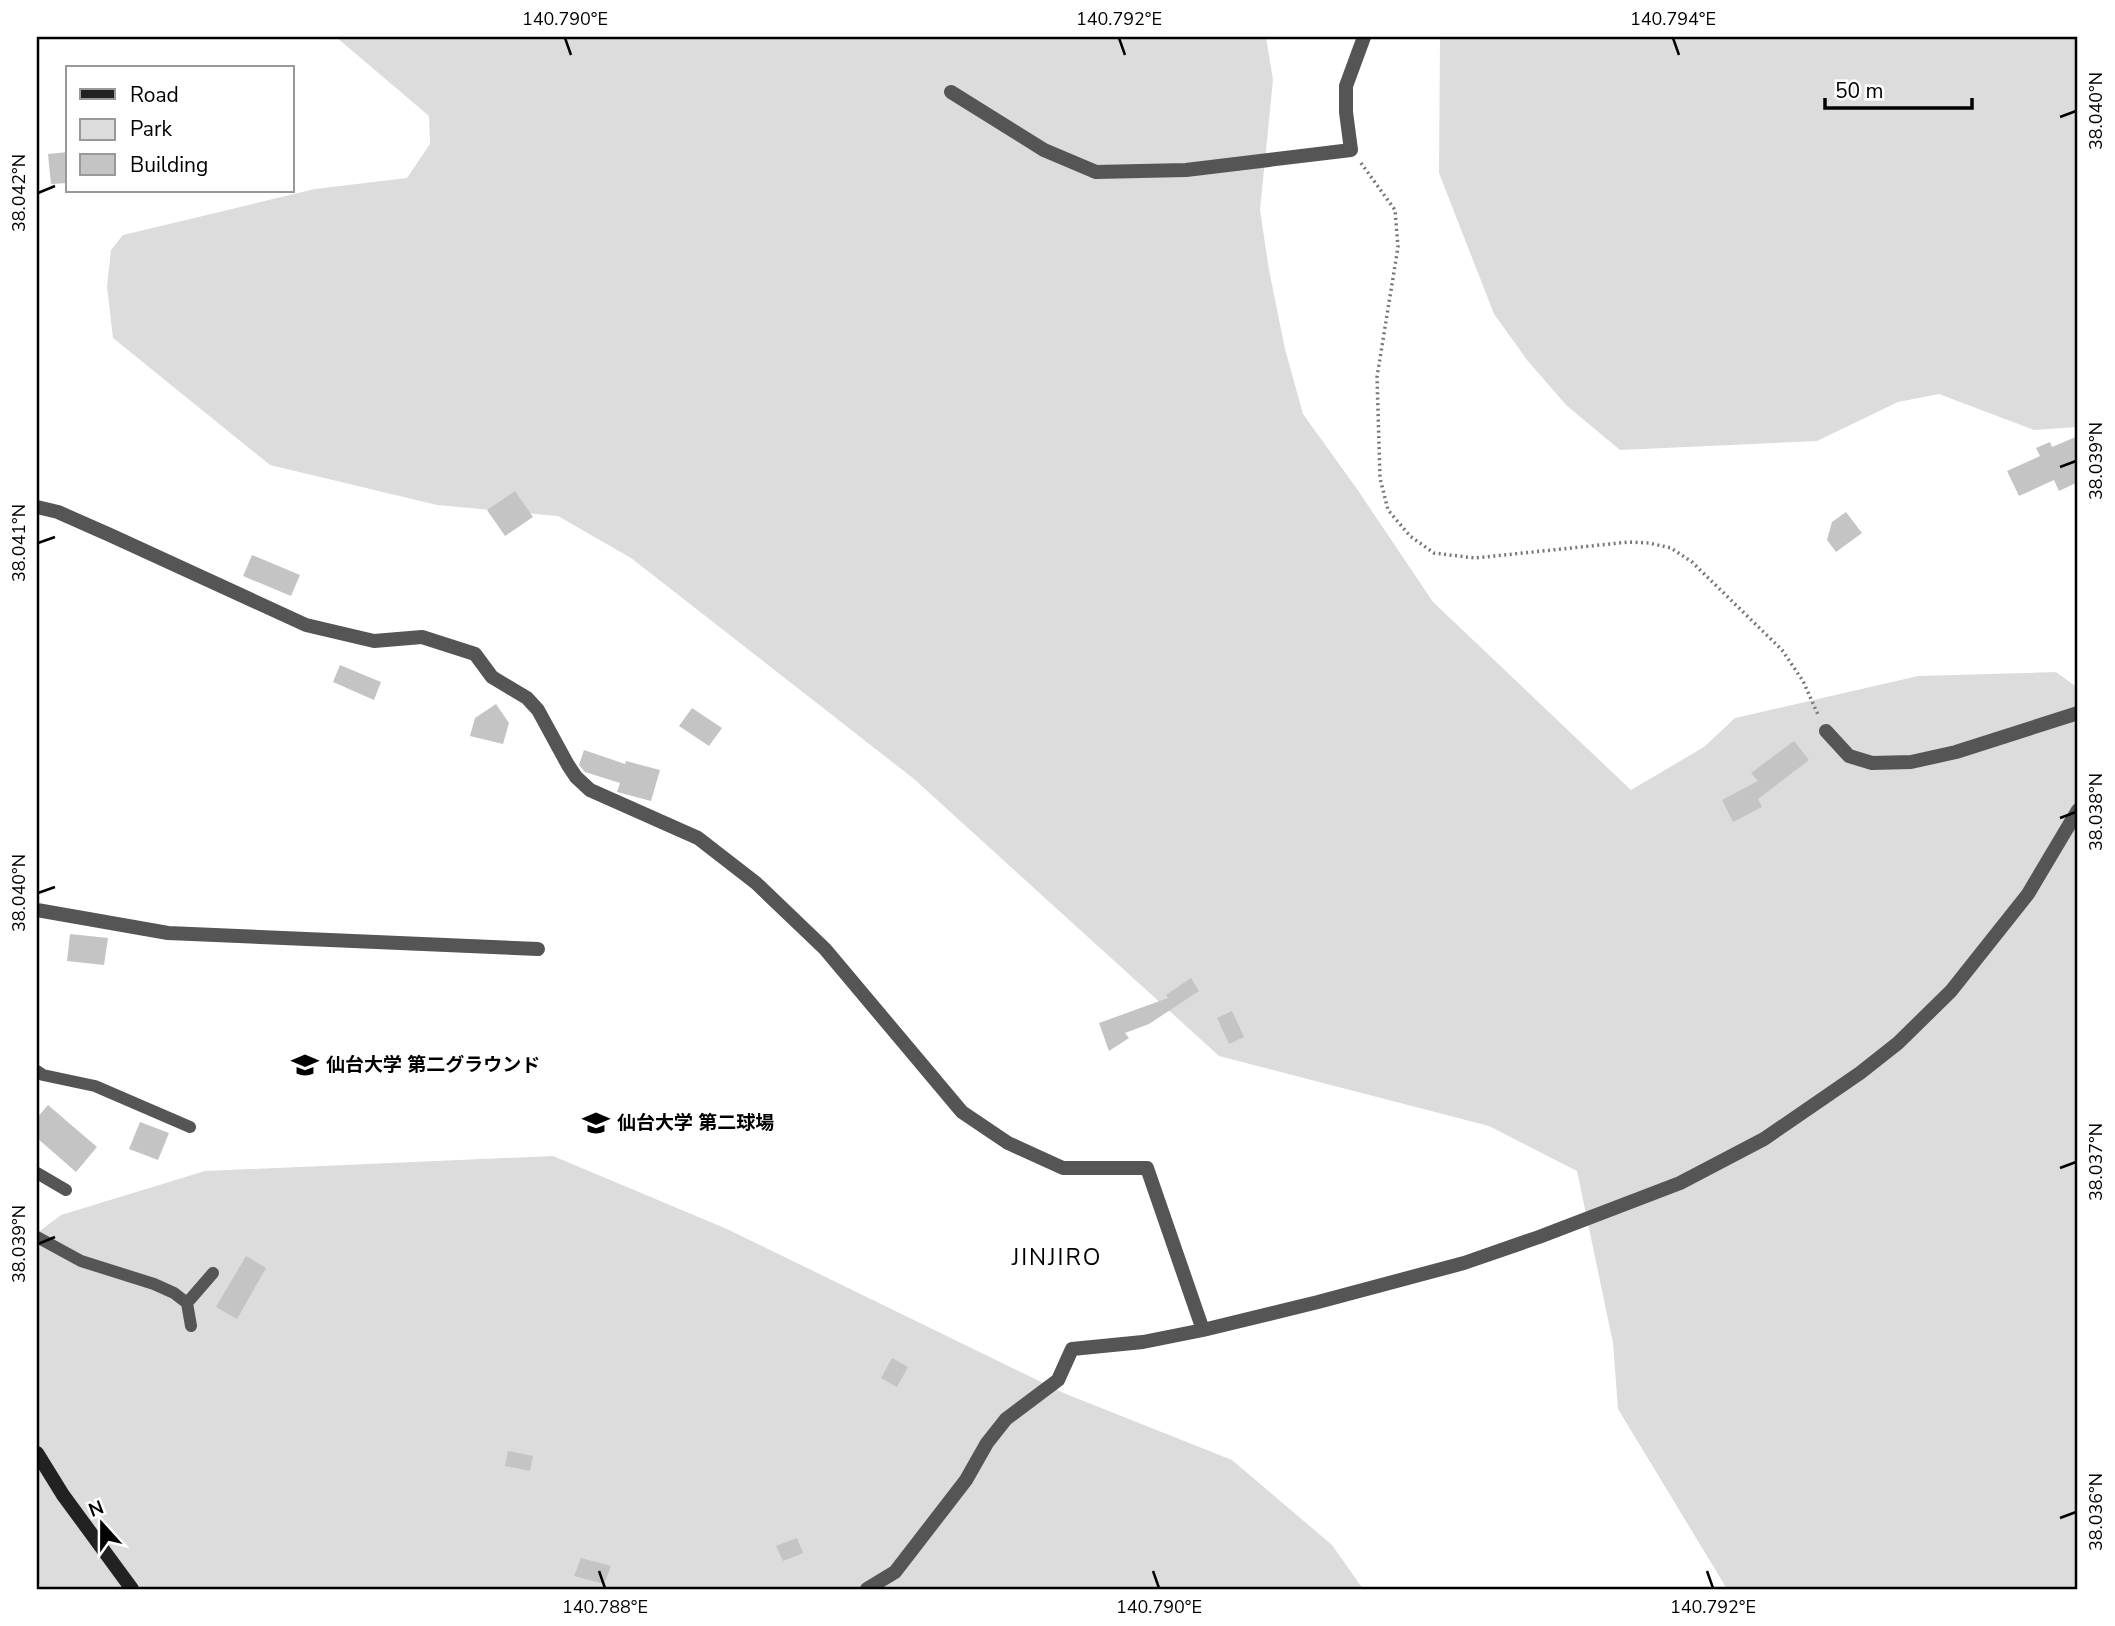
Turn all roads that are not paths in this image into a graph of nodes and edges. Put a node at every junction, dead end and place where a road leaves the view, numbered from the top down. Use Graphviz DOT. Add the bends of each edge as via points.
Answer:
graph roads {
  1 [pos="1364,37"];
  2 [pos="951,92"];
  3 [pos="37,507"];
  4 [pos="2078,713"];
  5 [pos="1826,731"];
  6 [pos="2078,810"];
  7 [pos="37,910"];
  8 [pos="538,950"];
  9 [pos="37,1071"];
  10 [pos="190,1127"];
  11 [pos="37,1173"];
  12 [pos="66,1190"];
  13 [pos="37,1237"];
  14 [pos="213,1273"];
  15 [pos="187,1303"];
  16 [pos="191,1326"];
  17 [pos="1203,1330"];
  18 [pos="37,1453"];
  19 [pos="132,1589"];
  20 [pos="867,1589"];
  1 -- 2 [label="street" via="1346,86 1351,150 1186,170 1096,172 1044,150"];
  3 -- 17 [label="street" via="100,530 306,625 374,641 422,637 475,654 492,677 538,710 568,765 590,790 698,838 794,917 962,1112 1008,1143 1063,1168 1147,1168"];
  4 -- 5 [label="street" via="1911,762 1872,763 1849,756"];
  6 -- 17 [label="street" via="2028,894 1951,991 1898,1043 1764,1139 1680,1183 1464,1263"];
  7 -- 8 [label="street" via="167,933"];
  9 -- 10 [label="lane" via="95,1086"];
  11 -- 12 [label="lane"];
  13 -- 15 [label="lane" via="81,1261 155,1284"];
  14 -- 15 [label="lane"];
  15 -- 16 [label="lane"];
  17 -- 20 [label="street" via="1072,1349 1058,1380 1006,1419 895,1572"];
  18 -- 19 [label="main road"];
}
